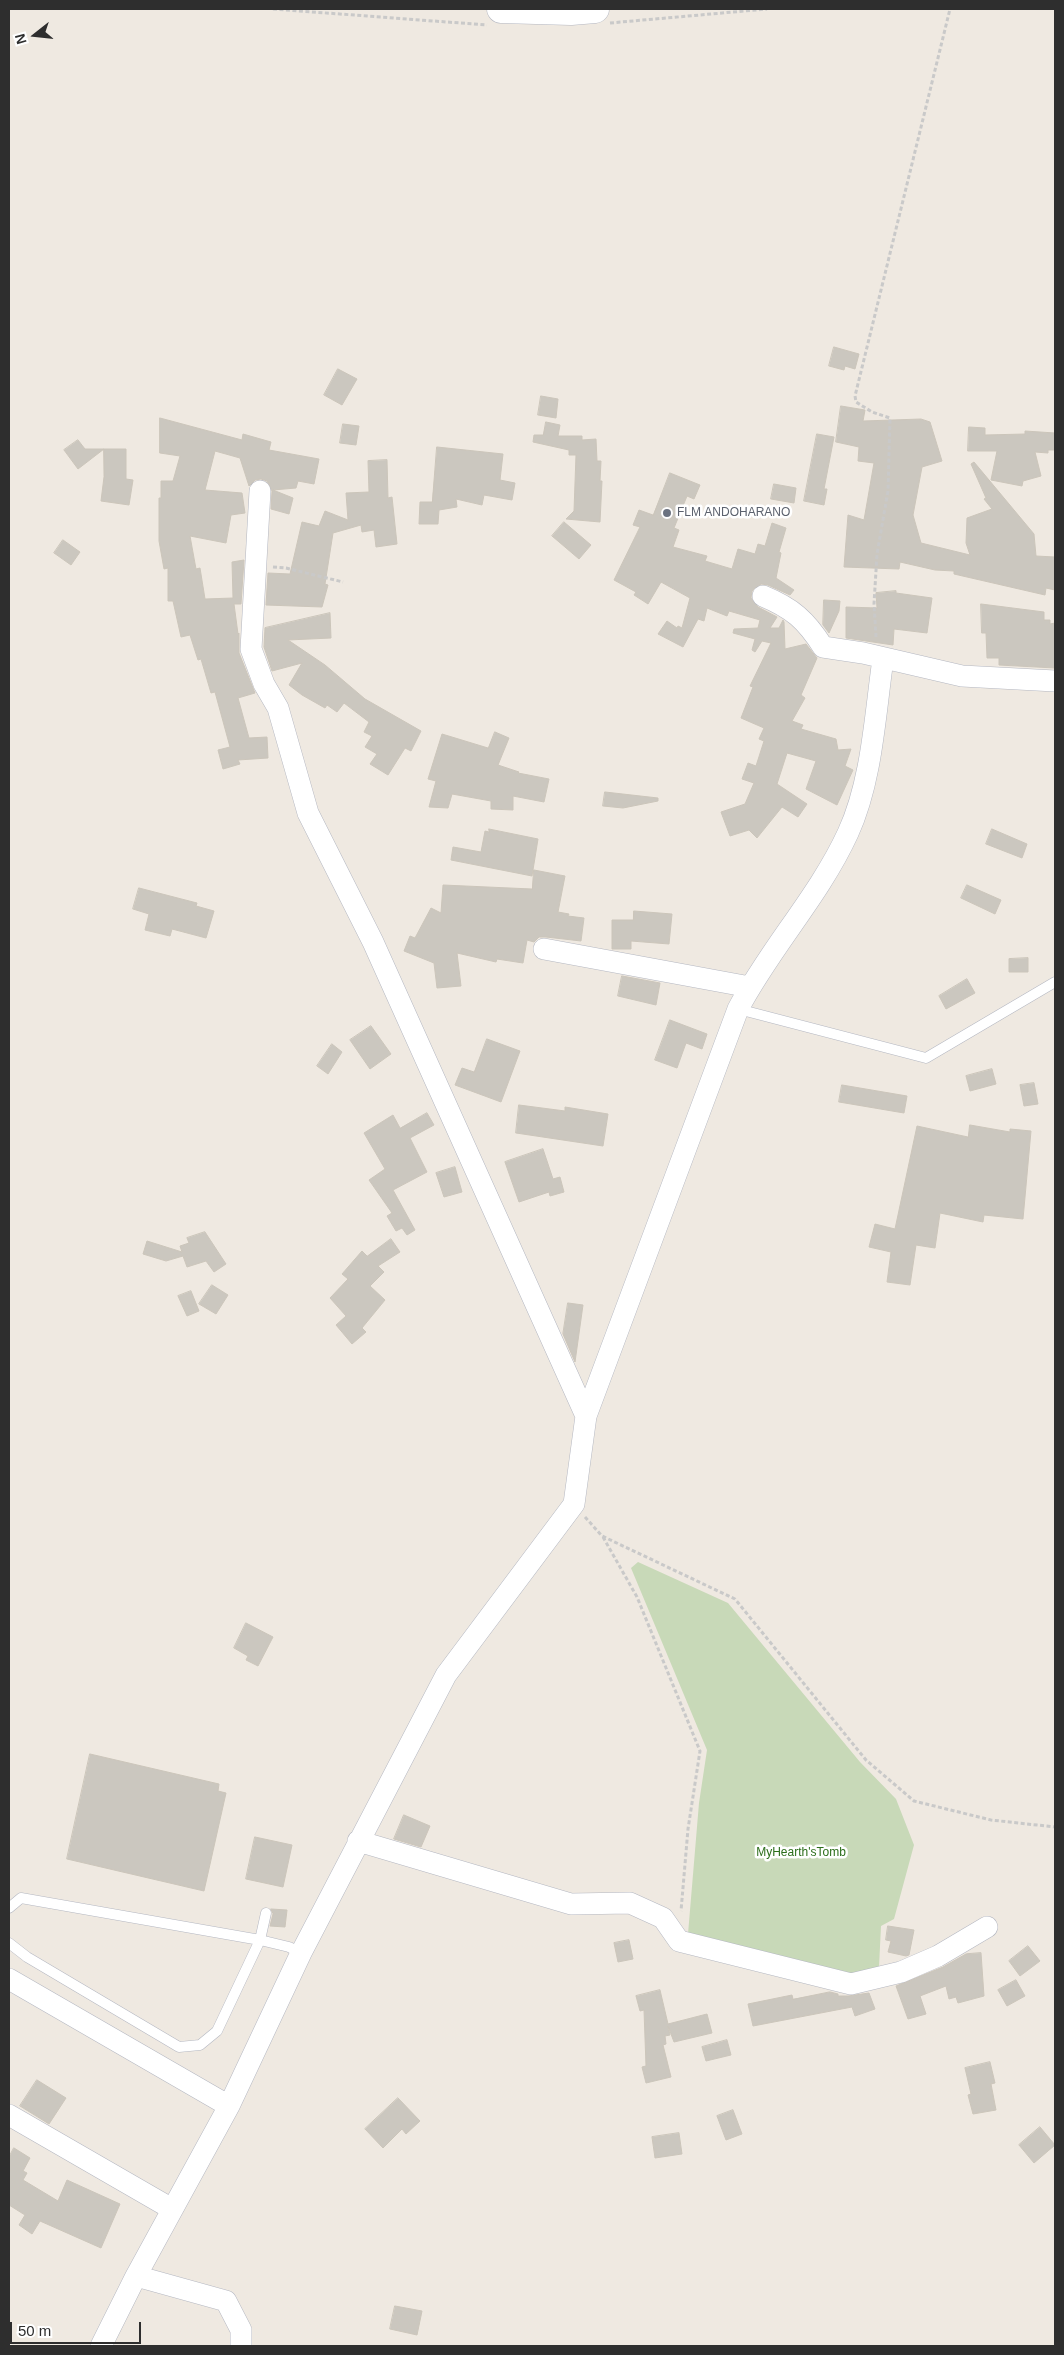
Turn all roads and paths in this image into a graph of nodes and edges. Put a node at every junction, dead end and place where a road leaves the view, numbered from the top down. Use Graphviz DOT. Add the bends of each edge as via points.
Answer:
graph roads {
  1 [pos="501,9"];
  2 [pos="595,9"];
  3 [pos="950,9"];
  4 [pos="260,491"];
  5 [pos="256,566"];
  6 [pos="343,582"];
  7 [pos="763,596"];
  8 [pos="883,659"];
  9 [pos="1055,681"];
  10 [pos="544,949"];
  11 [pos="1055,982"];
  12 [pos="750,987"];
  13 [pos="738,1009"];
  14 [pos="586,1416"];
  15 [pos="574,1504"];
  16 [pos="602,1536"];
  17 [pos="1055,1827"];
  18 [pos="358,1840"];
  19 [pos="9,1908"];
  20 [pos="266,1913"];
  21 [pos="987,1927"];
  22 [pos="260,1940"];
  23 [pos="679,1942"];
  24 [pos="9,1943"];
  25 [pos="300,1953"];
  26 [pos="9,1979"];
  27 [pos="229,2106"];
  28 [pos="9,2115"];
  29 [pos="172,2209"];
  30 [pos="136,2276"];
  31 [pos="101,2346"];
  32 [pos="241,2346"];
  1 -- 2 [label="main road"];
  3 -- 8 [label="path" via="855,396 856,402 890,418 888,491 877,554 874,604 876,644"];
  4 -- 5 [label="street"];
  5 -- 6 [label="path" via="286,568"];
  5 -- 14 [label="street" via="251,649 264,684 278,708 308,813 373,942"];
  7 -- 8 [label="street" via="796,613 811,627 823,647"];
  8 -- 9 [label="street" via="962,676"];
  8 -- 12 [label="street" via="864,790 849,832 823,879"];
  10 -- 12 [label="street"];
  11 -- 13 [label="lane" via="926,1058"];
  12 -- 13 [label="street"];
  13 -- 14 [label="street"];
  14 -- 15 [label="street"];
  15 -- 16 [label="path"];
  15 -- 18 [label="street" via="446,1675"];
  16 -- 17 [label="path" via="735,1599 866,1760 914,1801 991,1820"];
  16 -- 23 [label="path" via="638,1596 700,1751 688,1829"];
  18 -- 23 [label="street" via="572,1904 630,1903 662,1918"];
  18 -- 25 [label="street"];
  19 -- 22 [label="lane" via="21,1898"];
  20 -- 22 [label="lane"];
  21 -- 23 [label="street" via="938,1956 901,1972 850,1984"];
  22 -- 24 [label="lane" via="217,2031 200,2045 180,2047 27,1957"];
  22 -- 25 [label="lane"];
  25 -- 27 [label="street"];
  26 -- 27 [label="street"];
  27 -- 29 [label="street"];
  28 -- 29 [label="street"];
  29 -- 30 [label="street"];
  30 -- 31 [label="street"];
  30 -- 32 [label="street" via="226,2301 241,2330"];
}
